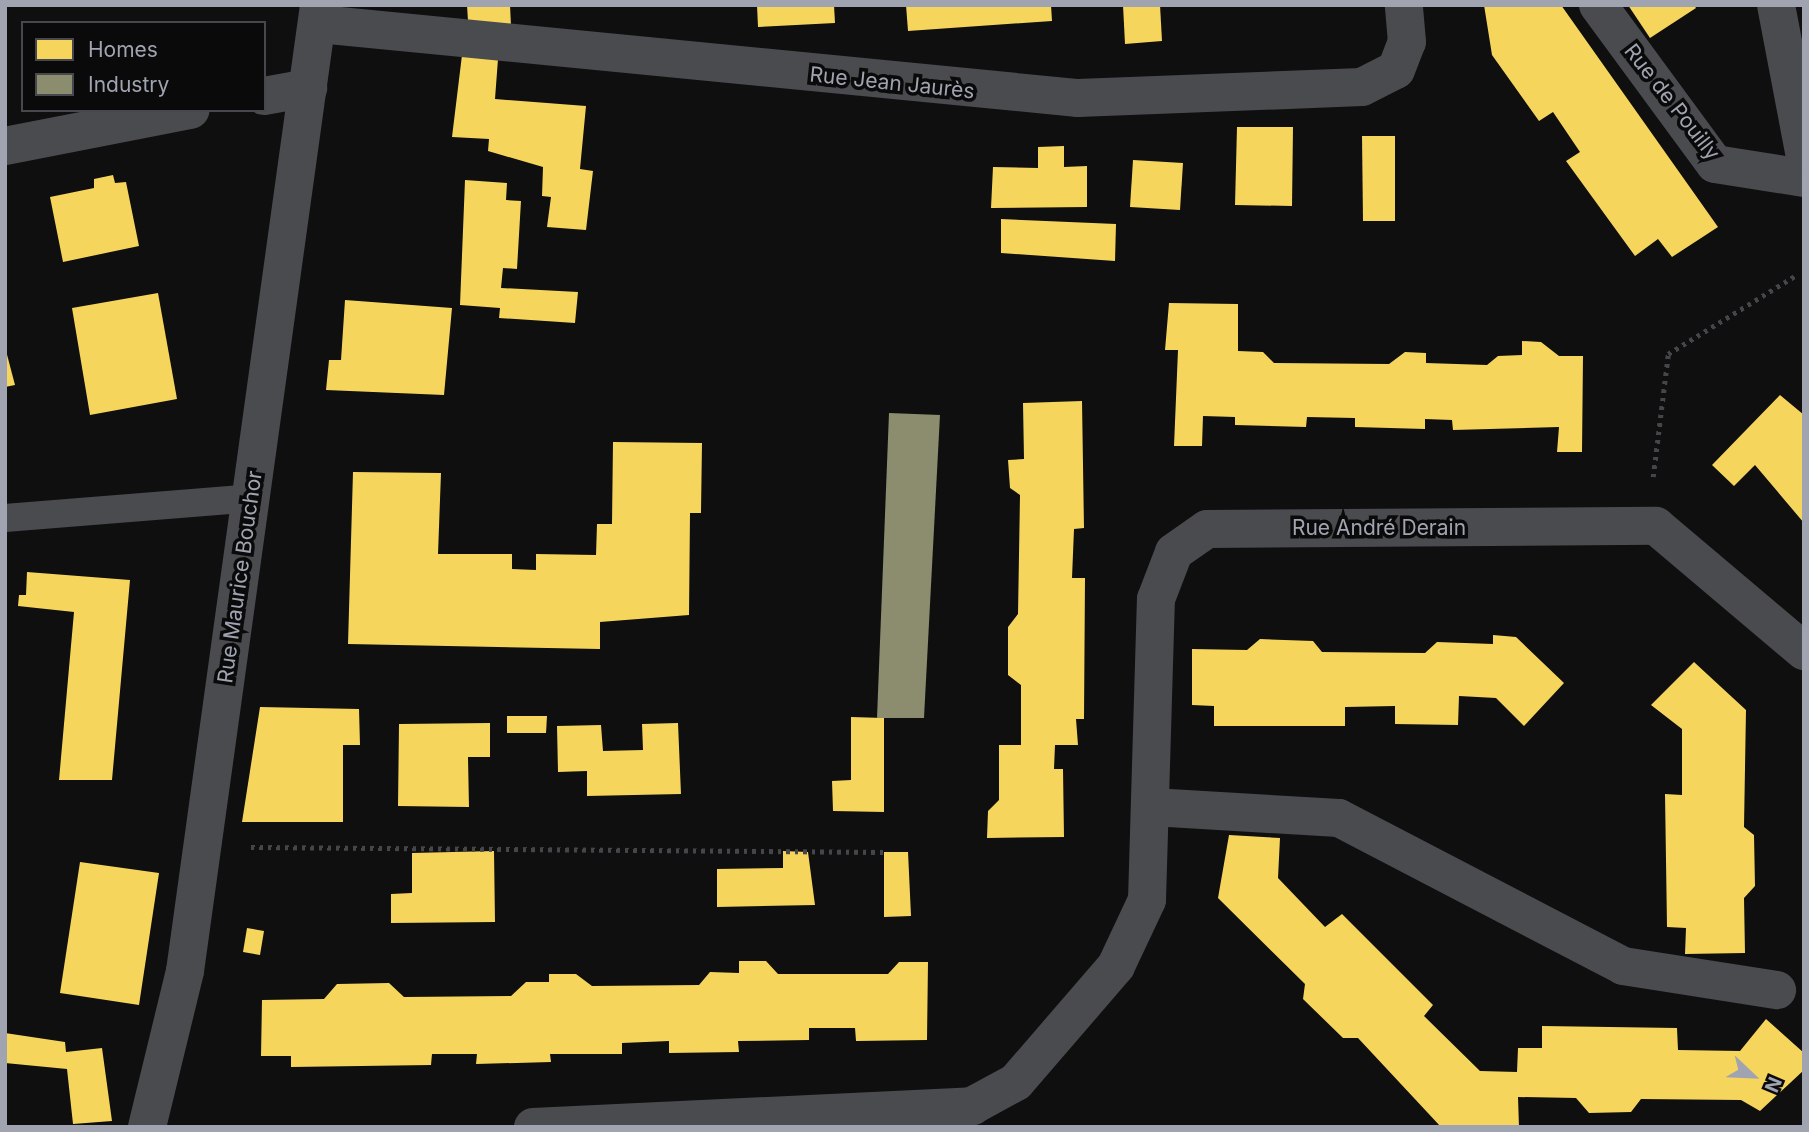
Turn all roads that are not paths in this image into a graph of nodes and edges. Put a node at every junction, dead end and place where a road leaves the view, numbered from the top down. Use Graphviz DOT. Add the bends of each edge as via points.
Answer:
graph roads {
  1 [pos="1404,5"];
  2 [pos="1598,5"];
  3 [pos="1776,5"];
  4 [pos="319,15"];
  5 [pos="308,88"];
  6 [pos="266,96"];
  7 [pos="181,112"];
  8 [pos="5,146"];
  9 [pos="1804,152"];
  10 [pos="1804,178"];
  11 [pos="251,498"];
  12 [pos="5,518"];
  13 [pos="1804,651"];
  14 [pos="1152,807"];
  15 [pos="1777,990"];
  16 [pos="147,1127"];
  17 [pos="533,1127"];
  1 -- 4 [label="street, Rue Jean Jaurès" via="1408,42 1396,70 1362,87 1078,98"];
  2 -- 10 [label="street, Rue de Pouilly" via="1715,164"];
  3 -- 9 [label="street"];
  4 -- 5 [label="street, Rue Maurice Bouchor"];
  5 -- 6 [label="street"];
  5 -- 11 [label="street, Rue Maurice Bouchor"];
  7 -- 8 [label="street"];
  11 -- 12 [label="lane"];
  11 -- 16 [label="street, Rue Maurice Bouchor" via="186,971"];
  13 -- 14 [label="street, Rue André Derain" via="1656,526 1207,529 1174,552 1156,599"];
  14 -- 15 [label="street" via="1339,818 1623,965"];
  14 -- 17 [label="street, Rue André Derain" via="1147,900 1116,966 1016,1082 972,1106"];
}
